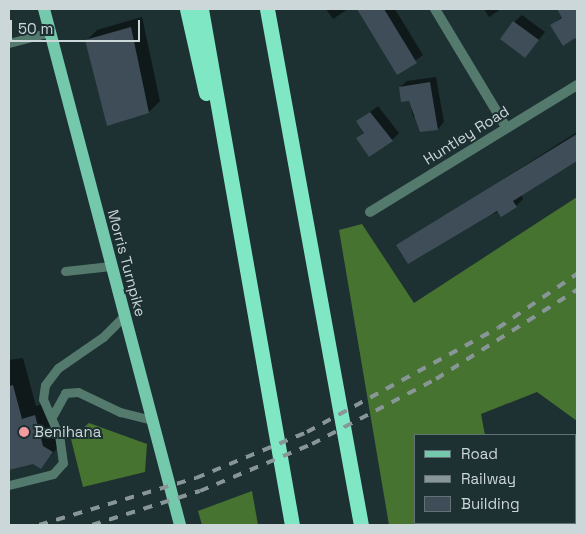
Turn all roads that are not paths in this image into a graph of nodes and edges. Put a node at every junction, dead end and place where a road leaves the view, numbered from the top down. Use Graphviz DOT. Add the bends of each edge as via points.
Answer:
graph roads {
  1 [pos="44,9"];
  2 [pos="187,9"];
  3 [pos="201,9"];
  4 [pos="267,9"];
  5 [pos="435,9"];
  6 [pos="50,32"];
  7 [pos="9,43"];
  8 [pos="577,84"];
  9 [pos="506,127"];
  10 [pos="370,212"];
  11 [pos="110,266"];
  12 [pos="65,271"];
  13 [pos="250,285"];
  14 [pos="124,316"];
  15 [pos="53,415"];
  16 [pos="151,420"];
  17 [pos="9,485"];
  18 [pos="180,525"];
  19 [pos="292,525"];
  20 [pos="361,525"];
  1 -- 6 [label="main road, Morris Turnpike"];
  2 -- 13 [label="highway"];
  3 -- 13 [label="highway"];
  4 -- 20 [label="highway"];
  5 -- 9 [label="street"];
  6 -- 7 [label="lane"];
  6 -- 11 [label="main road, Morris Turnpike"];
  8 -- 9 [label="street, Huntley Road"];
  9 -- 10 [label="street, Huntley Road"];
  11 -- 12 [label="lane"];
  11 -- 14 [label="main road, Morris Turnpike"];
  13 -- 19 [label="highway"];
  14 -- 15 [label="lane" via="104,338 52,375 43,399"];
  14 -- 16 [label="main road, Morris Turnpike"];
  15 -- 16 [label="lane" via="65,393 78,392 120,412"];
  15 -- 17 [label="lane" via="63,463 53,474"];
  16 -- 18 [label="main road, Morris Turnpike"];
}
